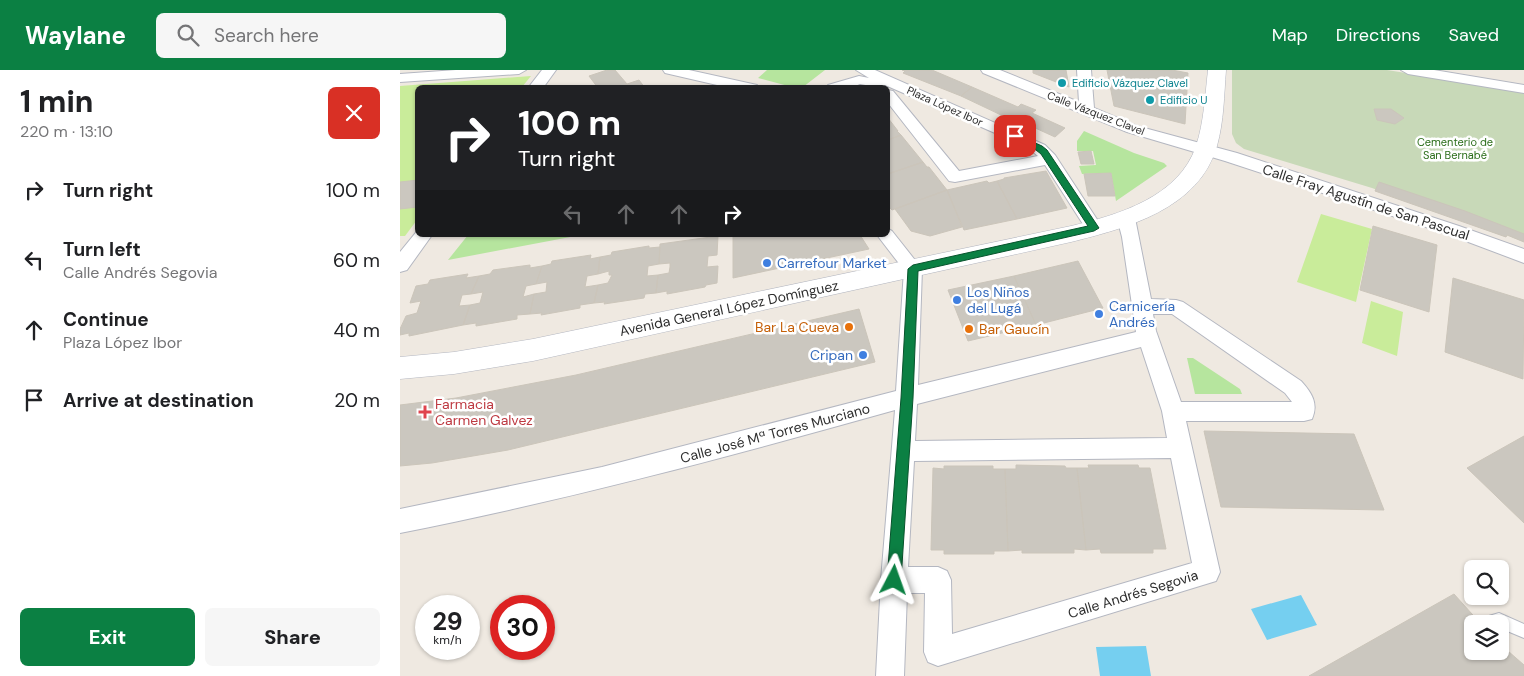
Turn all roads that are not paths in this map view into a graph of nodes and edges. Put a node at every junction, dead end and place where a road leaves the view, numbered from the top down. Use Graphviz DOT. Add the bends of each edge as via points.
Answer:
graph roads {
  1 [pos="518,70"];
  2 [pos="549,70"];
  3 [pos="670,70"];
  4 [pos="840,70"];
  5 [pos="988,70"];
  6 [pos="1084,70"];
  7 [pos="1217,70"];
  8 [pos="1408,70"];
  9 [pos="1446,73"];
  10 [pos="400,78"];
  11 [pos="876,82"];
  12 [pos="537,85"];
  13 [pos="738,85"];
  14 [pos="822,85"];
  15 [pos="843,85"];
  16 [pos="890,88"];
  17 [pos="1524,89"];
  18 [pos="890,99"];
  19 [pos="1086,111"];
  20 [pos="1206,150"];
  21 [pos="1049,159"];
  22 [pos="1126,218"];
  23 [pos="1094,228"];
  24 [pos="421,237"];
  25 [pos="888,237"];
  26 [pos="1524,256"];
  27 [pos="400,265"];
  28 [pos="913,269"];
  29 [pos="1142,306"];
  30 [pos="1148,337"];
  31 [pos="400,368"];
  32 [pos="907,398"];
  33 [pos="1173,411"];
  34 [pos="1181,448"];
  35 [pos="903,451"];
  36 [pos="400,522"];
  37 [pos="894,580"];
  38 [pos="1509,624"];
  39 [pos="1524,631"];
  40 [pos="890,676"];
  1 -- 10 [label="street"];
  2 -- 12 [label="street"];
  3 -- 13 [label="street"];
  4 -- 14 [label="street"];
  5 -- 19 [label="street, Calle Vázquez Clavel"];
  6 -- 19 [label="street"];
  7 -- 20 [label="main road, Avenida General López Domínguez" via="1212,126"];
  8 -- 9 [label="street"];
  9 -- 17 [label="street"];
  11 -- 15 [label="street" via="859,80"];
  16 -- 21 [label="street, Plaza López Ibor" via="1033,144"];
  18 -- 21 [label="street, Plaza López Ibor" via="955,177"];
  19 -- 20 [label="street, Calle Vázquez Clavel" via="1132,129"];
  20 -- 22 [label="main road, Avenida General López Domínguez" via="1197,168 1180,187 1155,205"];
  20 -- 26 [label="street, Calle Fray Agustín de San Pascual" via="1337,191"];
  21 -- 23 [label="street"];
  22 -- 23 [label="main road, Avenida General López Domínguez"];
  22 -- 29 [label="street, Calle Andrés Segovia"];
  23 -- 28 [label="main road, Avenida General López Domínguez"];
  24 -- 27 [label="street"];
  25 -- 28 [label="street"];
  28 -- 31 [label="main road, Avenida General López Domínguez" via="521,354"];
  28 -- 32 [label="street"];
  29 -- 30 [label="street, Calle Andrés Segovia"];
  29 -- 33 [label="street" via="1176,307 1293,388 1303,398 1304,412"];
  30 -- 32 [label="street, Calle José Mª Torres Murciano"];
  30 -- 33 [label="street, Calle Andrés Segovia"];
  32 -- 35 [label="street"];
  32 -- 36 [label="street, Calle José Mª Torres Murciano" via="550,491"];
  33 -- 34 [label="street, Calle Andrés Segovia"];
  34 -- 35 [label="street"];
  34 -- 37 [label="street, Calle Andrés Segovia" via="1207,572 938,652 938,580"];
  35 -- 37 [label="street"];
  37 -- 40 [label="street"];
  38 -- 39 [label="lane"];
}
